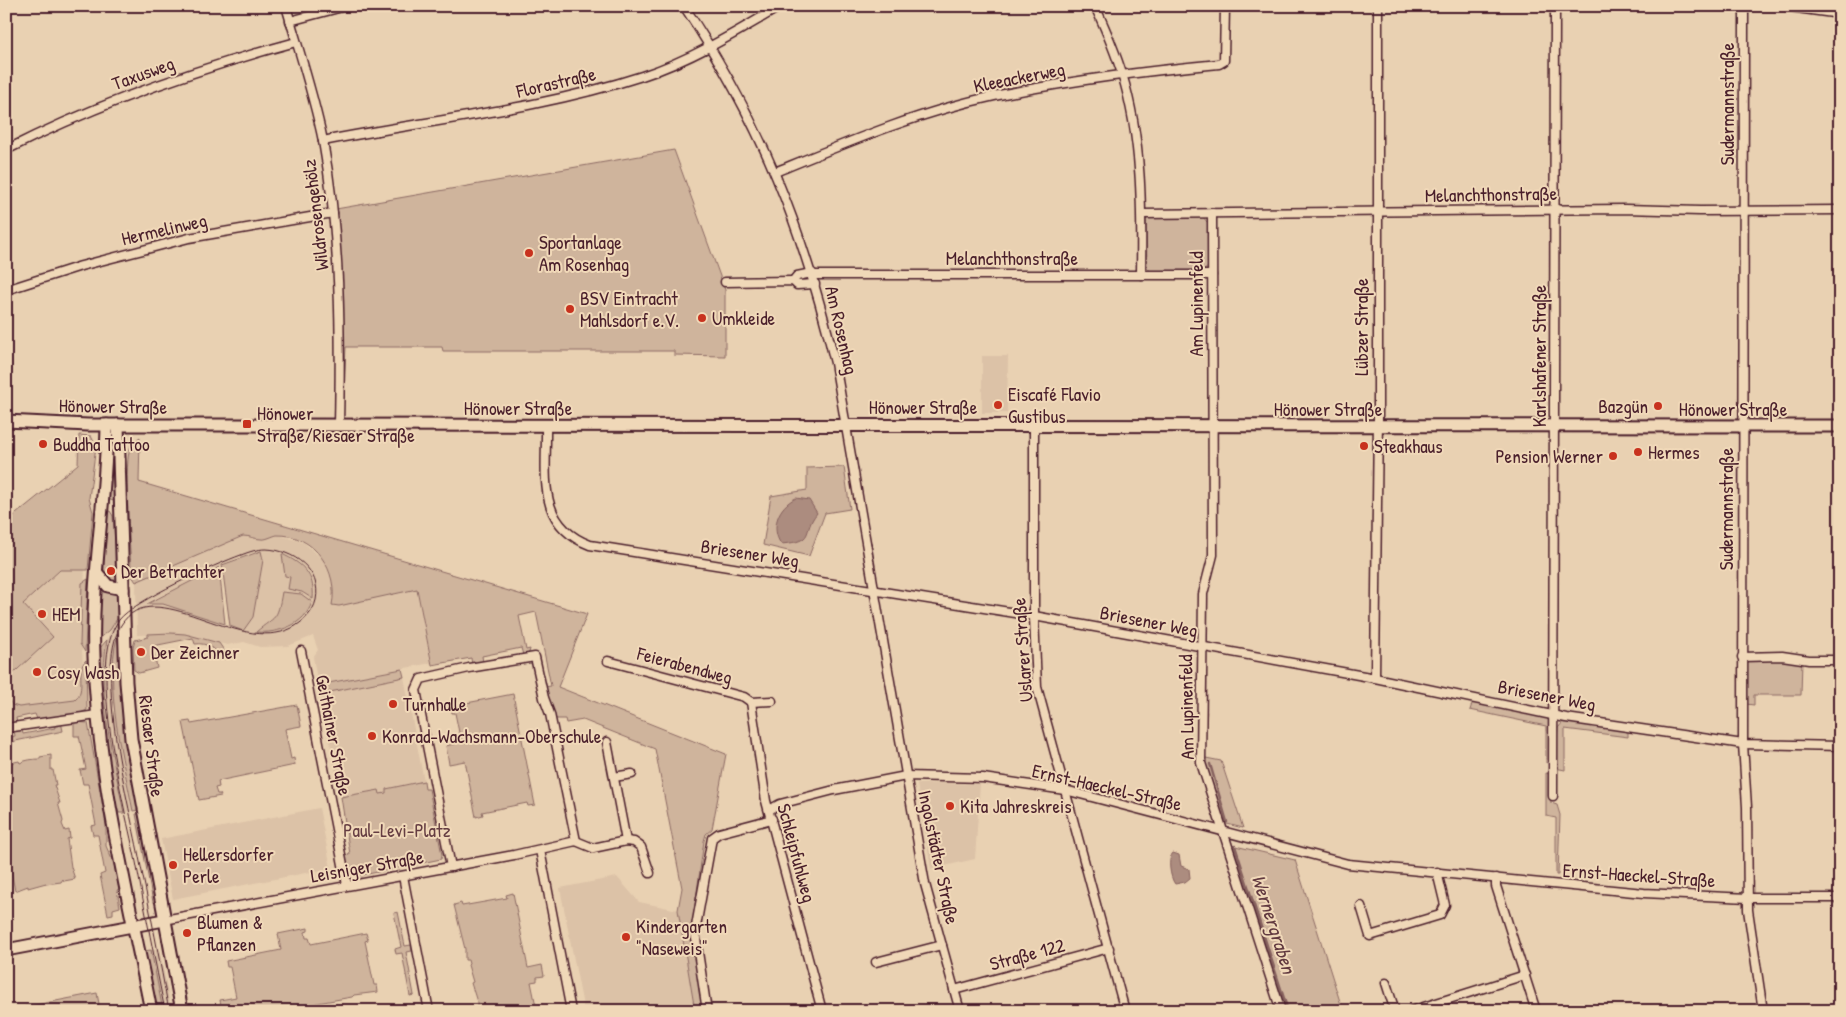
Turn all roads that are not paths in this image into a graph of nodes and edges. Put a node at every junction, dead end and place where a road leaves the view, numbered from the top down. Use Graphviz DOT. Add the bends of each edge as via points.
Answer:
graph roads {
  1 [pos="286,6"];
  2 [pos="346,6"];
  3 [pos="684,6"];
  4 [pos="781,6"];
  5 [pos="1095,6"];
  6 [pos="1225,6"];
  7 [pos="1378,6"];
  8 [pos="1555,6"];
  9 [pos="1744,6"];
  10 [pos="1782,6"];
  11 [pos="1840,14"];
  12 [pos="290,21"];
  13 [pos="296,42"];
  14 [pos="710,46"];
  15 [pos="1122,74"];
  16 [pos="323,141"];
  17 [pos="6,150"];
  18 [pos="775,172"];
  19 [pos="1554,210"];
  20 [pos="1840,210"];
  21 [pos="1743,211"];
  22 [pos="1377,212"];
  23 [pos="333,213"];
  24 [pos="1212,213"];
  25 [pos="1142,214"];
  26 [pos="812,274"];
  27 [pos="1141,275"];
  28 [pos="1212,275"];
  29 [pos="793,281"];
  30 [pos="725,282"];
  31 [pos="815,284"];
  32 [pos="6,290"];
  33 [pos="6,421"];
  34 [pos="113,425"];
  35 [pos="339,425"];
  36 [pos="845,425"];
  37 [pos="1034,425"];
  38 [pos="546,426"];
  39 [pos="1213,426"];
  40 [pos="1378,426"];
  41 [pos="1555,426"];
  42 [pos="1743,426"];
  43 [pos="1840,426"];
  44 [pos="101,511"];
  45 [pos="120,512"];
  46 [pos="96,573"];
  47 [pos="123,589"];
  48 [pos="873,589"];
  49 [pos="1034,616"];
  50 [pos="1202,648"];
  51 [pos="302,651"];
  52 [pos="1742,657"];
  53 [pos="1840,660"];
  54 [pos="608,661"];
  55 [pos="1375,678"];
  56 [pos="772,700"];
  57 [pos="751,702"];
  58 [pos="1555,714"];
  59 [pos="97,715"];
  60 [pos="6,728"];
  61 [pos="607,742"];
  62 [pos="1743,744"];
  63 [pos="1840,746"];
  64 [pos="632,774"];
  65 [pos="906,776"];
  66 [pos="614,778"];
  67 [pos="1065,790"];
  68 [pos="1553,796"];
  69 [pos="769,810"];
  70 [pos="772,819"];
  71 [pos="1223,832"];
  72 [pos="576,841"];
  73 [pos="626,841"];
  74 [pos="540,850"];
  75 [pos="451,867"];
  76 [pos="1437,872"];
  77 [pos="650,873"];
  78 [pos="403,876"];
  79 [pos="1496,878"];
  80 [pos="347,885"];
  81 [pos="1748,898"];
  82 [pos="1840,898"];
  83 [pos="1361,906"];
  84 [pos="164,920"];
  85 [pos="134,926"];
  86 [pos="942,945"];
  87 [pos="1108,948"];
  88 [pos="6,950"];
  89 [pos="876,962"];
  90 [pos="1525,975"];
  91 [pos="1386,983"];
  92 [pos="954,990"];
  93 [pos="151,1011"];
  94 [pos="182,1011"];
  95 [pos="429,1011"];
  96 [pos="571,1011"];
  97 [pos="707,1011"];
  98 [pos="822,1011"];
  99 [pos="960,1011"];
  100 [pos="1125,1011"];
  101 [pos="1281,1011"];
  102 [pos="1395,1011"];
  103 [pos="1411,1011"];
  104 [pos="1536,1011"];
  105 [pos="1763,1011"];
  1 -- 12 [label="street, Wildrosengehölz"];
  2 -- 12 [label="street"];
  3 -- 14 [label="street, Am Rosenhag"];
  4 -- 14 [label="street, Florastraße"];
  5 -- 15 [label="street"];
  6 -- 15 [label="street, Kleeackerweg" via="1224,61"];
  7 -- 22 [label="street, Lübzer Straße"];
  8 -- 19 [label="street, Karlshafener Straße"];
  9 -- 21 [label="street, Sudermannstraße"];
  10 -- 11 [label="street"];
  12 -- 13 [label="street, Wildrosengehölz"];
  13 -- 16 [label="street, Wildrosengehölz"];
  13 -- 17 [label="street, Taxusweg" via="147,88"];
  14 -- 16 [label="street, Florastraße" via="644,75 565,98"];
  14 -- 18 [label="street, Am Rosenhag" via="751,119"];
  15 -- 18 [label="street, Kleeackerweg" via="985,99 857,139"];
  15 -- 25 [label="street" via="1135,132"];
  16 -- 23 [label="street, Wildrosengehölz"];
  18 -- 26 [label="street, Am Rosenhag"];
  19 -- 21 [label="street, Melanchthonstraße"];
  19 -- 22 [label="street, Melanchthonstraße"];
  19 -- 41 [label="street, Karlshafener Straße"];
  20 -- 21 [label="street, Melanchthonstraße"];
  21 -- 42 [label="street, Sudermannstraße"];
  22 -- 24 [label="street, Melanchthonstraße"];
  22 -- 40 [label="street, Lübzer Straße"];
  23 -- 32 [label="street, Hermelinweg" via="189,238 81,266"];
  23 -- 35 [label="street, Wildrosengehölz" via="339,288"];
  24 -- 25 [label="street, Melanchthonstraße"];
  24 -- 28 [label="street, Am Lupinenfeld"];
  25 -- 27 [label="street"];
  26 -- 27 [label="street, Melanchthonstraße"];
  26 -- 29 [label="street, Melanchthonstraße" via="797,276"];
  26 -- 31 [label="street, Am Rosenhag"];
  27 -- 28 [label="street, Melanchthonstraße"];
  28 -- 39 [label="street, Am Lupinenfeld"];
  29 -- 30 [label="street, Melanchthonstraße"];
  29 -- 31 [label="street, Melanchthonstraße" via="797,285"];
  31 -- 36 [label="street, Am Rosenhag" via="835,363"];
  33 -- 34 [label="main road, Hönower Straße"];
  34 -- 35 [label="main road, Hönower Straße"];
  34 -- 44 [label="main road"];
  34 -- 45 [label="main road, Riesaer Straße"];
  35 -- 38 [label="main road, Hönower Straße"];
  36 -- 37 [label="main road, Hönower Straße"];
  36 -- 38 [label="main road, Hönower Straße"];
  36 -- 48 [label="street, Am Rosenhag"];
  37 -- 39 [label="main road, Hönower Straße"];
  37 -- 49 [label="street, Uslarer Straße"];
  38 -- 48 [label="street, Briesener Weg" via="550,506 561,527 573,538 590,545"];
  39 -- 40 [label="main road, Hönower Straße"];
  39 -- 50 [label="street, Am Lupinenfeld" via="1213,555 1203,594"];
  40 -- 41 [label="main road, Hönower Straße"];
  40 -- 55 [label="street, Lübzer Straße"];
  41 -- 42 [label="main road, Hönower Straße"];
  41 -- 58 [label="street, Karlshafener Straße"];
  42 -- 43 [label="main road, Hönower Straße"];
  42 -- 52 [label="street, Sudermannstraße"];
  44 -- 45 [label="main road" via="108,504"];
  44 -- 46 [label="main road"];
  45 -- 47 [label="main road, Riesaer Straße"];
  46 -- 47 [label="main road" via="108,586"];
  46 -- 59 [label="main road" via="94,655"];
  47 -- 84 [label="main road, Riesaer Straße" via="131,739"];
  48 -- 49 [label="street, Briesener Weg"];
  48 -- 65 [label="street, Am Rosenhag"];
  49 -- 50 [label="street, Briesener Weg"];
  49 -- 67 [label="street, Uslarer Straße" via="1037,687"];
  50 -- 55 [label="street, Briesener Weg"];
  50 -- 71 [label="street, Am Lupinenfeld" via="1201,763"];
  51 -- 80 [label="street, Geithainer Straße"];
  52 -- 53 [label="street"];
  52 -- 62 [label="street, Sudermannstraße"];
  54 -- 57 [label="street, Feierabendweg" via="744,697"];
  55 -- 58 [label="street, Briesener Weg"];
  56 -- 57 [label="street"];
  57 -- 69 [label="street, Schleipfuhlweg" via="759,766"];
  58 -- 62 [label="street, Briesener Weg"];
  58 -- 68 [label="street, Karlshafener Straße"];
  59 -- 60 [label="street"];
  59 -- 85 [label="main road" via="107,787"];
  61 -- 66 [label="street"];
  62 -- 63 [label="street, Briesener Weg"];
  62 -- 81 [label="street, Sudermannstraße"];
  64 -- 66 [label="street"];
  65 -- 67 [label="street, Ernst-Haeckel-Straße" via="982,778"];
  65 -- 69 [label="street, Ernst-Haeckel-Straße" via="834,790"];
  65 -- 86 [label="street, Ingolstädter Straße" via="925,884"];
  66 -- 73 [label="street"];
  67 -- 71 [label="street, Ernst-Haeckel-Straße"];
  67 -- 87 [label="street, Uslarer Straße"];
  69 -- 70 [label="street, Schleipfuhlweg"];
  70 -- 97 [label="street" via="719,833 712,838 695,932"];
  70 -- 98 [label="street, Schleipfuhlweg"];
  71 -- 76 [label="street, Ernst-Haeckel-Straße" via="1348,864"];
  71 -- 101 [label="street, Am Lupinenfeld"];
  72 -- 73 [label="street" via="593,848"];
  72 -- 74 [label="street, Leisniger Straße"];
  72 -- 75 [label="street" via="551,716 535,657 469,668 420,679 416,690"];
  73 -- 77 [label="street" via="641,847"];
  74 -- 75 [label="street, Leisniger Straße"];
  74 -- 96 [label="street"];
  75 -- 78 [label="street, Leisniger Straße"];
  76 -- 79 [label="street, Ernst-Haeckel-Straße"];
  76 -- 83 [label="street" via="1445,905 1440,915 1370,936"];
  78 -- 80 [label="street, Leisniger Straße"];
  78 -- 95 [label="street"];
  79 -- 81 [label="street, Ernst-Haeckel-Straße" via="1644,893"];
  79 -- 90 [label="street"];
  80 -- 84 [label="street, Leisniger Straße"];
  81 -- 82 [label="street, Ernst-Haeckel-Straße"];
  81 -- 105 [label="street, Sudermannstraße"];
  84 -- 85 [label="main road"];
  84 -- 94 [label="main road, Riesaer Straße"];
  85 -- 88 [label="main road"];
  85 -- 93 [label="main road"];
  86 -- 89 [label="street, Ingolstädter Straße"];
  86 -- 92 [label="street, Ingolstädter Straße"];
  87 -- 92 [label="street, Straße 122"];
  87 -- 100 [label="street, Uslarer Straße"];
  90 -- 103 [label="street"];
  90 -- 104 [label="street"];
  91 -- 102 [label="street"];
  92 -- 99 [label="street, Ingolstädter Straße"];
}
